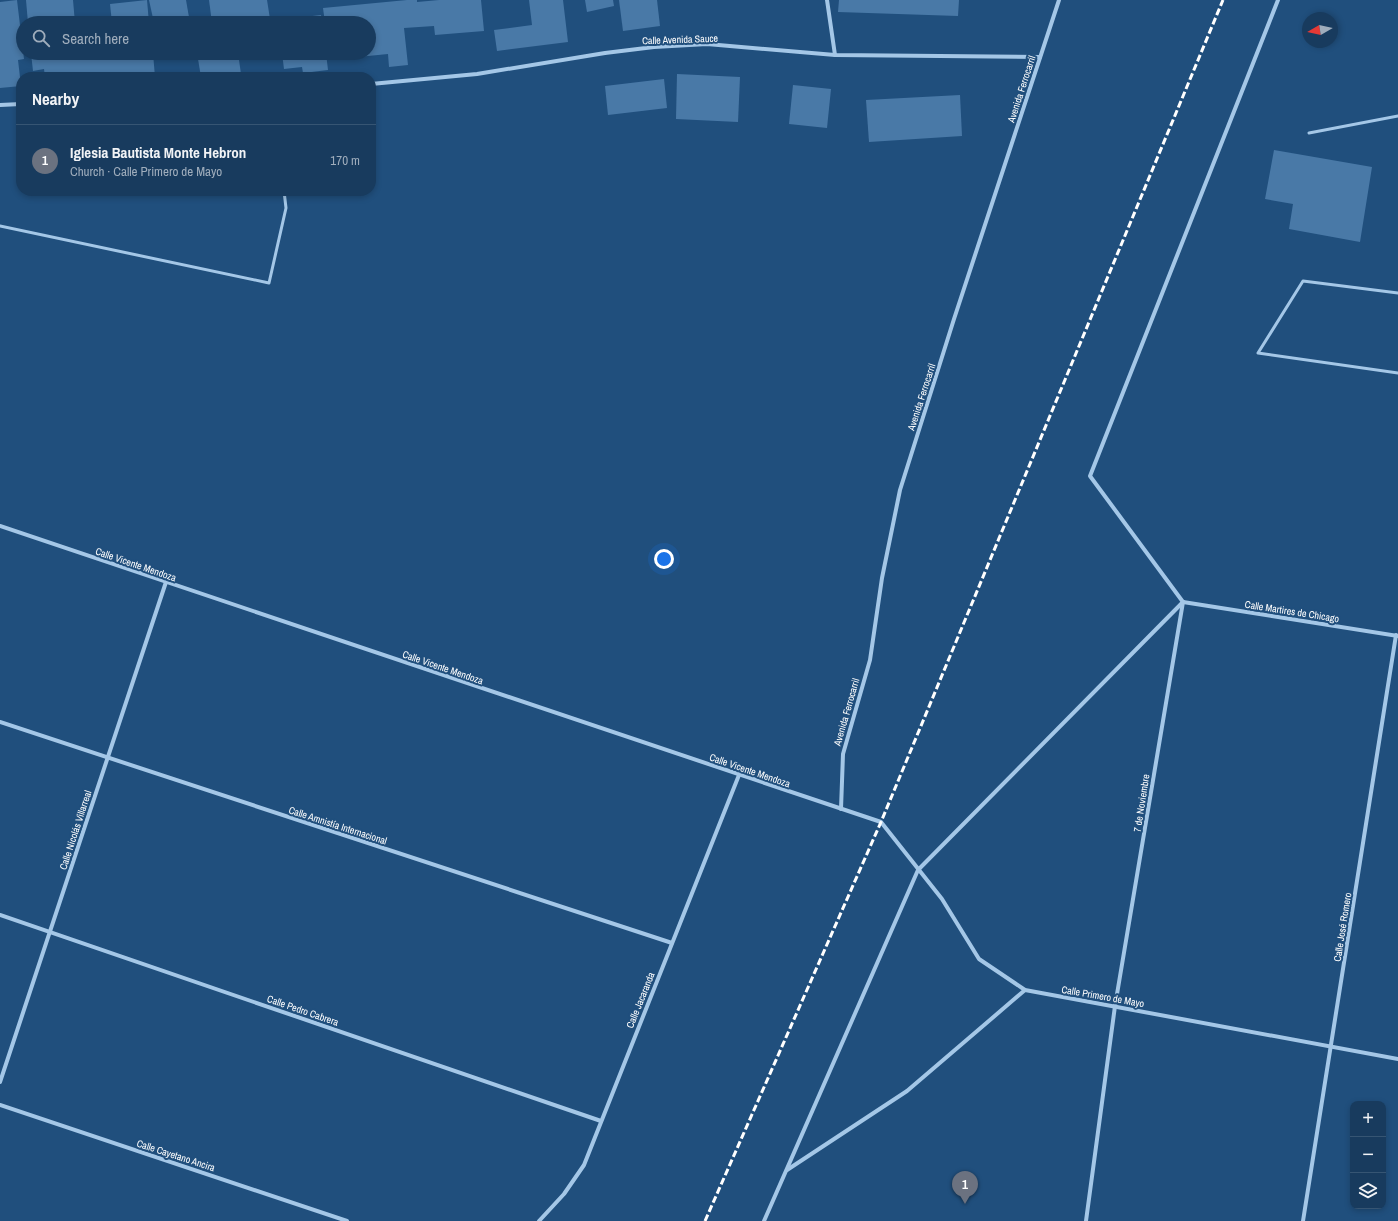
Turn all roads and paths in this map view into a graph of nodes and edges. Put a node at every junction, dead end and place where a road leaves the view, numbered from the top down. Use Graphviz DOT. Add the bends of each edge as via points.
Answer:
graph roads {
  1 [pos="828,0"];
  2 [pos="1059,0"];
  3 [pos="1278,0"];
  4 [pos="835,55"];
  5 [pos="1040,57"];
  6 [pos="376,84"];
  7 [pos="16,104"];
  8 [pos="0,105"];
  9 [pos="1398,116"];
  10 [pos="1309,133"];
  11 [pos="285,196"];
  12 [pos="0,226"];
  13 [pos="1398,293"];
  14 [pos="1398,373"];
  15 [pos="0,526"];
  16 [pos="166,582"];
  17 [pos="1183,602"];
  18 [pos="1397,636"];
  19 [pos="0,722"];
  20 [pos="108,757"];
  21 [pos="739,775"];
  22 [pos="841,809"];
  23 [pos="881,822"];
  24 [pos="918,870"];
  25 [pos="0,915"];
  26 [pos="50,932"];
  27 [pos="672,943"];
  28 [pos="1025,990"];
  29 [pos="1115,1006"];
  30 [pos="1331,1046"];
  31 [pos="1398,1059"];
  32 [pos="0,1082"];
  33 [pos="0,1105"];
  34 [pos="601,1121"];
  35 [pos="787,1170"];
  36 [pos="347,1221"];
  37 [pos="539,1221"];
  38 [pos="764,1221"];
  39 [pos="1086,1221"];
  40 [pos="1303,1221"];
  1 -- 4 [label="street"];
  2 -- 5 [label="street, Avenida Ferrocarril"];
  3 -- 17 [label="street" via="1090,476"];
  4 -- 5 [label="street, Calle Avenida Sauce"];
  4 -- 6 [label="street, Calle Avenida Sauce" via="707,44 605,53 477,74"];
  5 -- 22 [label="street, Avenida Ferrocarril" via="900,490 882,578 870,660 843,754"];
  7 -- 8 [label="street"];
  9 -- 10 [label="lane"];
  11 -- 12 [label="lane" via="286,208 269,283"];
  13 -- 14 [label="lane" via="1303,281 1258,353"];
  15 -- 16 [label="street, Calle Vicente Mendoza"];
  16 -- 20 [label="street, Calle Nicolás Villarreal"];
  16 -- 21 [label="street, Calle Vicente Mendoza"];
  17 -- 18 [label="street, Calle Martires de Chicago"];
  17 -- 24 [label="street"];
  17 -- 29 [label="street, 7 de Noviembre"];
  18 -- 30 [label="street, Calle José Romero"];
  19 -- 20 [label="street, Calle Amnistía Internacional"];
  20 -- 26 [label="street, Calle Nicolás Villarreal"];
  20 -- 27 [label="street, Calle Amnistía Internacional"];
  21 -- 22 [label="street, Calle Vicente Mendoza"];
  21 -- 27 [label="street, Calle Jacaranda"];
  22 -- 23 [label="street, Calle Vicente Mendoza"];
  23 -- 24 [label="street, Calle Primero de Mayo"];
  24 -- 28 [label="street, Calle Primero de Mayo" via="942,899 979,959"];
  24 -- 35 [label="street"];
  25 -- 26 [label="street, Calle Pedro Cabrera"];
  26 -- 32 [label="street, Calle Nicolás Villarreal"];
  26 -- 34 [label="street, Calle Pedro Cabrera"];
  27 -- 34 [label="street, Calle Jacaranda"];
  28 -- 29 [label="street, Calle Primero de Mayo"];
  28 -- 35 [label="street" via="907,1090"];
  29 -- 30 [label="street, Calle Primero de Mayo"];
  29 -- 39 [label="street, 7 de Noviembre"];
  30 -- 31 [label="street, Calle Primero de Mayo"];
  30 -- 40 [label="street, Calle José Romero"];
  33 -- 36 [label="street, Calle Cayetano Ancira"];
  34 -- 37 [label="street, Calle Jacaranda" via="584,1165 564,1194"];
  35 -- 38 [label="street"];
}
